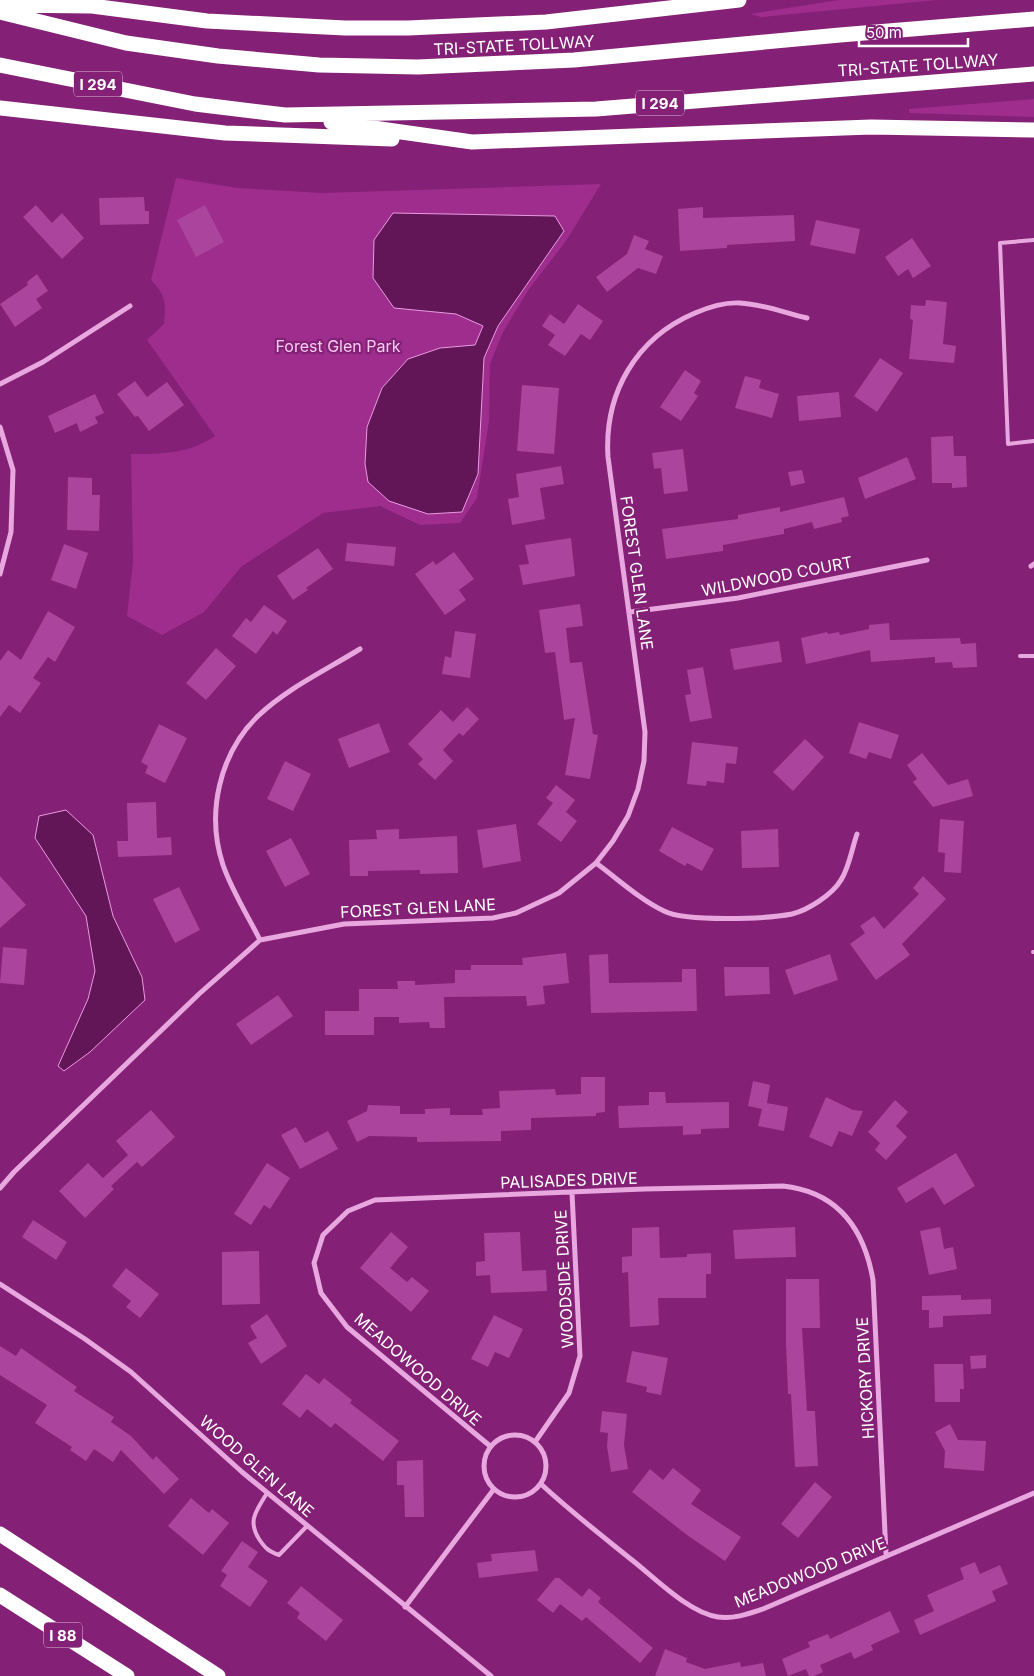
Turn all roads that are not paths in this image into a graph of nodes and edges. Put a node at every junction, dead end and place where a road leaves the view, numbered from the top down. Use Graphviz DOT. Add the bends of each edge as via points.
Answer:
graph roads {
  1 [pos="739,0"];
  2 [pos="0,5"];
  3 [pos="0,12"];
  4 [pos="1034,19"];
  5 [pos="0,65"];
  6 [pos="1034,74"];
  7 [pos="0,108"];
  8 [pos="285,115"];
  9 [pos="1034,130"];
  10 [pos="472,142"];
  11 [pos="1034,240"];
  12 [pos="130,306"];
  13 [pos="807,318"];
  14 [pos="0,384"];
  15 [pos="0,428"];
  16 [pos="1034,442"];
  17 [pos="928,560"];
  18 [pos="0,574"];
  19 [pos="630,612"];
  20 [pos="360,649"];
  21 [pos="1020,656"];
  22 [pos="1034,656"];
  23 [pos="857,834"];
  24 [pos="596,863"];
  25 [pos="260,940"];
  26 [pos="0,1188"];
  27 [pos="572,1193"];
  28 [pos="841,1209"];
  29 [pos="317,1253"];
  30 [pos="0,1284"];
  31 [pos="535,1442"];
  32 [pos="490,1446"];
  33 [pos="541,1484"];
  34 [pos="494,1489"];
  35 [pos="267,1493"];
  36 [pos="1034,1493"];
  37 [pos="307,1526"];
  38 [pos="0,1534"];
  39 [pos="886,1554"];
  40 [pos="0,1595"];
  41 [pos="404,1607"];
  42 [pos="126,1676"];
  43 [pos="218,1676"];
  44 [pos="491,1676"];
  1 -- 2 [label="highway" via="546,22 408,28 272,25 207,21 92,6"];
  3 -- 4 [label="highway, TRI-STATE TOLLWAY" via="126,43 189,52 319,65 418,67 574,60"];
  5 -- 8 [label="highway, TRI-STATE TOLLWAY / I 294" via="195,104"];
  6 -- 8 [label="highway, TRI-STATE TOLLWAY / I 294" via="596,109"];
  7 -- 10 [label="highway" via="225,133"];
  8 -- 10 [label="highway"];
  9 -- 10 [label="highway" via="871,127"];
  11 -- 16 [label="lane" via="1000,243 1008,444"];
  12 -- 14 [label="street" via="43,362"];
  13 -- 19 [label="street, FOREST GLEN LANE" via="741,303 713,307 681,320 648,342 629,368 613,402 608,444"];
  15 -- 18 [label="street" via="13,470 10,532"];
  17 -- 19 [label="street, WILDWOOD COURT" via="738,598"];
  19 -- 24 [label="street, FOREST GLEN LANE" via="645,732 644,762 628,816"];
  20 -- 25 [label="street" via="305,682 257,717 235,747 222,776 216,808 218,845 223,866"];
  21 -- 22 [label="lane"];
  23 -- 24 [label="street" via="841,880 823,899 793,913 778,915 695,919 673,915 647,901"];
  24 -- 25 [label="street, FOREST GLEN LANE" via="559,893 539,904 493,918 344,924"];
  25 -- 26 [label="street"];
  27 -- 28 [label="street, PALISADES DRIVE" via="783,1186 805,1190"];
  27 -- 29 [label="street, PALISADES DRIVE" via="374,1200 348,1211 323,1234"];
  27 -- 31 [label="street, WOODSIDE DRIVE" via="580,1356 569,1393"];
  28 -- 39 [label="street, HICKORY DRIVE" via="863,1241 873,1280"];
  29 -- 32 [label="street, MEADOWOOD DRIVE" via="314,1263 321,1293 347,1327"];
  30 -- 35 [label="street, WOOD GLEN LANE" via="131,1372"];
  31 -- 32 [label="street" via="520,1434 512,1434 503,1436"];
  31 -- 33 [label="street" via="545,1457 545,1476"];
  32 -- 34 [label="street" via="483,1464 488,1482"];
  33 -- 34 [label="street" via="523,1496 502,1495"];
  33 -- 39 [label="street, MEADOWOOD DRIVE" via="678,1596 704,1613 717,1617 741,1616 763,1608"];
  34 -- 41 [label="street"];
  35 -- 37 [label="street, WOOD GLEN LANE"];
  35 -- 37 [label="lane" via="254,1516 252,1528 266,1550 279,1555"];
  36 -- 39 [label="street, MEADOWOOD DRIVE"];
  37 -- 41 [label="street, WOOD GLEN LANE"];
  38 -- 43 [label="highway"];
  40 -- 42 [label="highway, I 88"];
  41 -- 44 [label="street, WOOD GLEN LANE"];
}
